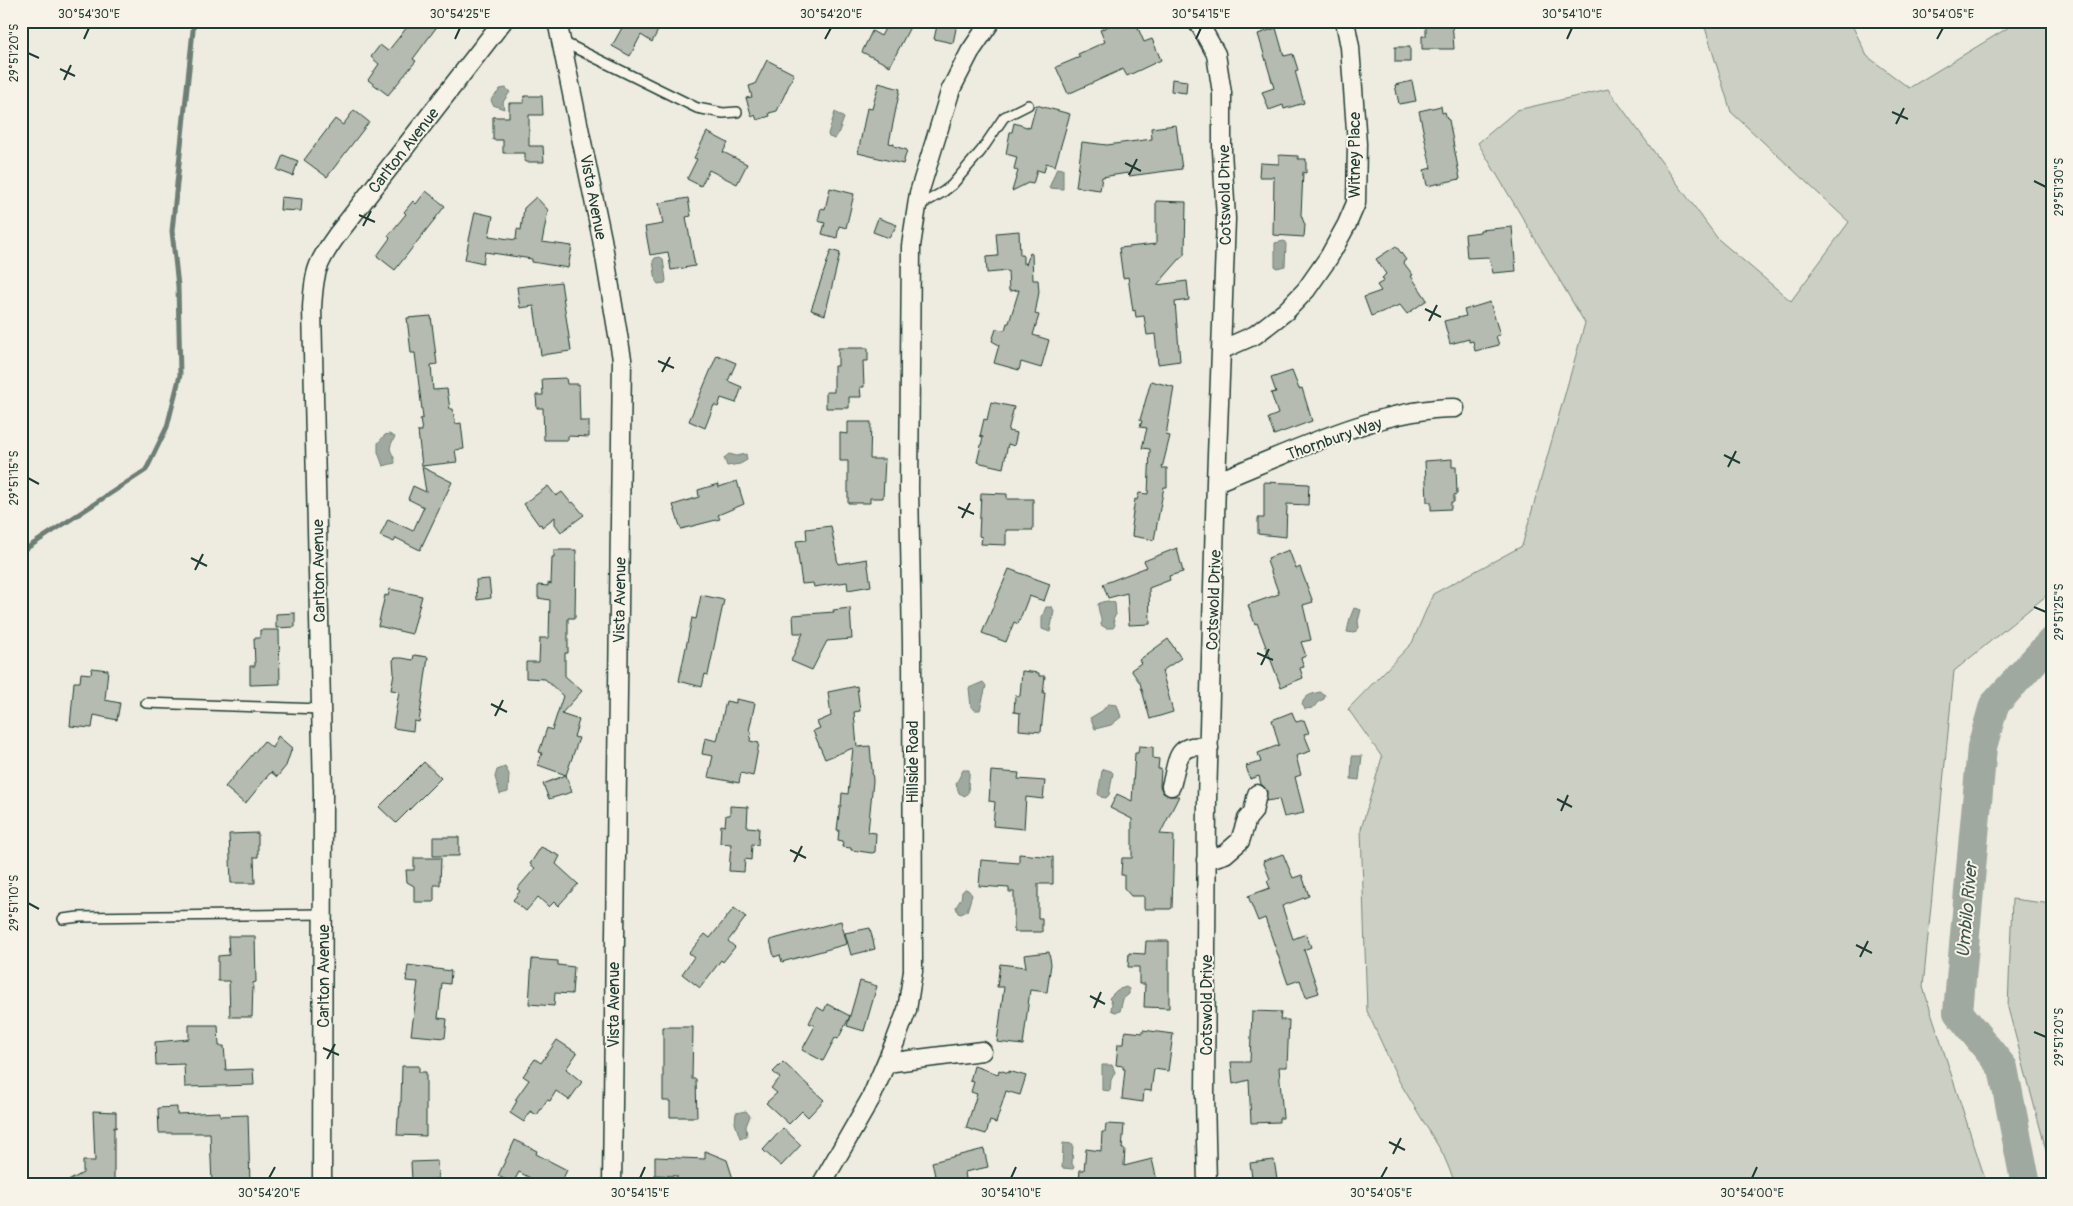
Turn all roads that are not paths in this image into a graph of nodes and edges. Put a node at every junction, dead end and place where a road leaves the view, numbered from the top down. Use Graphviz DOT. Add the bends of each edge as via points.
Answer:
graph roads {
  1 [pos="503,21"];
  2 [pos="557,21"];
  3 [pos="991,21"];
  4 [pos="1196,21"];
  5 [pos="1344,21"];
  6 [pos="563,42"];
  7 [pos="1028,105"];
  8 [pos="738,112"];
  9 [pos="916,207"];
  10 [pos="1221,350"];
  11 [pos="1455,408"];
  12 [pos="1216,482"];
  13 [pos="146,703"];
  14 [pos="321,709"];
  15 [pos="1209,748"];
  16 [pos="1171,786"];
  17 [pos="1257,794"];
  18 [pos="1206,860"];
  19 [pos="323,914"];
  20 [pos="63,919"];
  21 [pos="982,1050"];
  22 [pos="886,1063"];
  23 [pos="322,1185"];
  24 [pos="612,1185"];
  25 [pos="821,1185"];
  26 [pos="1208,1185"];
  1 -- 14 [label="street, Carlton Avenue" via="342,228 320,258 317,268 312,308"];
  2 -- 6 [label="street, Vista Avenue"];
  3 -- 9 [label="street" via="951,89"];
  4 -- 10 [label="street, Cotswold Drive" via="1216,54 1222,93 1226,219"];
  5 -- 10 [label="street, Witney Place" via="1350,47 1357,144 1356,203 1329,257 1306,290 1255,336"];
  6 -- 8 [label="lane" via="697,108"];
  6 -- 24 [label="street, Vista Avenue" via="622,358"];
  7 -- 9 [label="lane" via="1004,116 981,151 952,185"];
  9 -- 22 [label="street, Hillside Road" via="911,246 910,319 913,972 907,1010"];
  10 -- 12 [label="street, Cotswold Drive"];
  11 -- 12 [label="street, Thornbury Way" via="1416,411 1342,432"];
  12 -- 15 [label="street, Cotswold Drive"];
  13 -- 14 [label="lane"];
  14 -- 19 [label="street, Carlton Avenue"];
  15 -- 16 [label="street" via="1197,745 1178,755"];
  15 -- 18 [label="street, Cotswold Drive"];
  17 -- 18 [label="street" via="1254,812 1247,819 1240,841 1225,854"];
  18 -- 26 [label="street, Cotswold Drive" via="1205,1105"];
  19 -- 20 [label="lane"];
  19 -- 23 [label="street, Carlton Avenue"];
  21 -- 22 [label="street"];
  22 -- 25 [label="street, Hillside Road" via="871,1098"];
}
